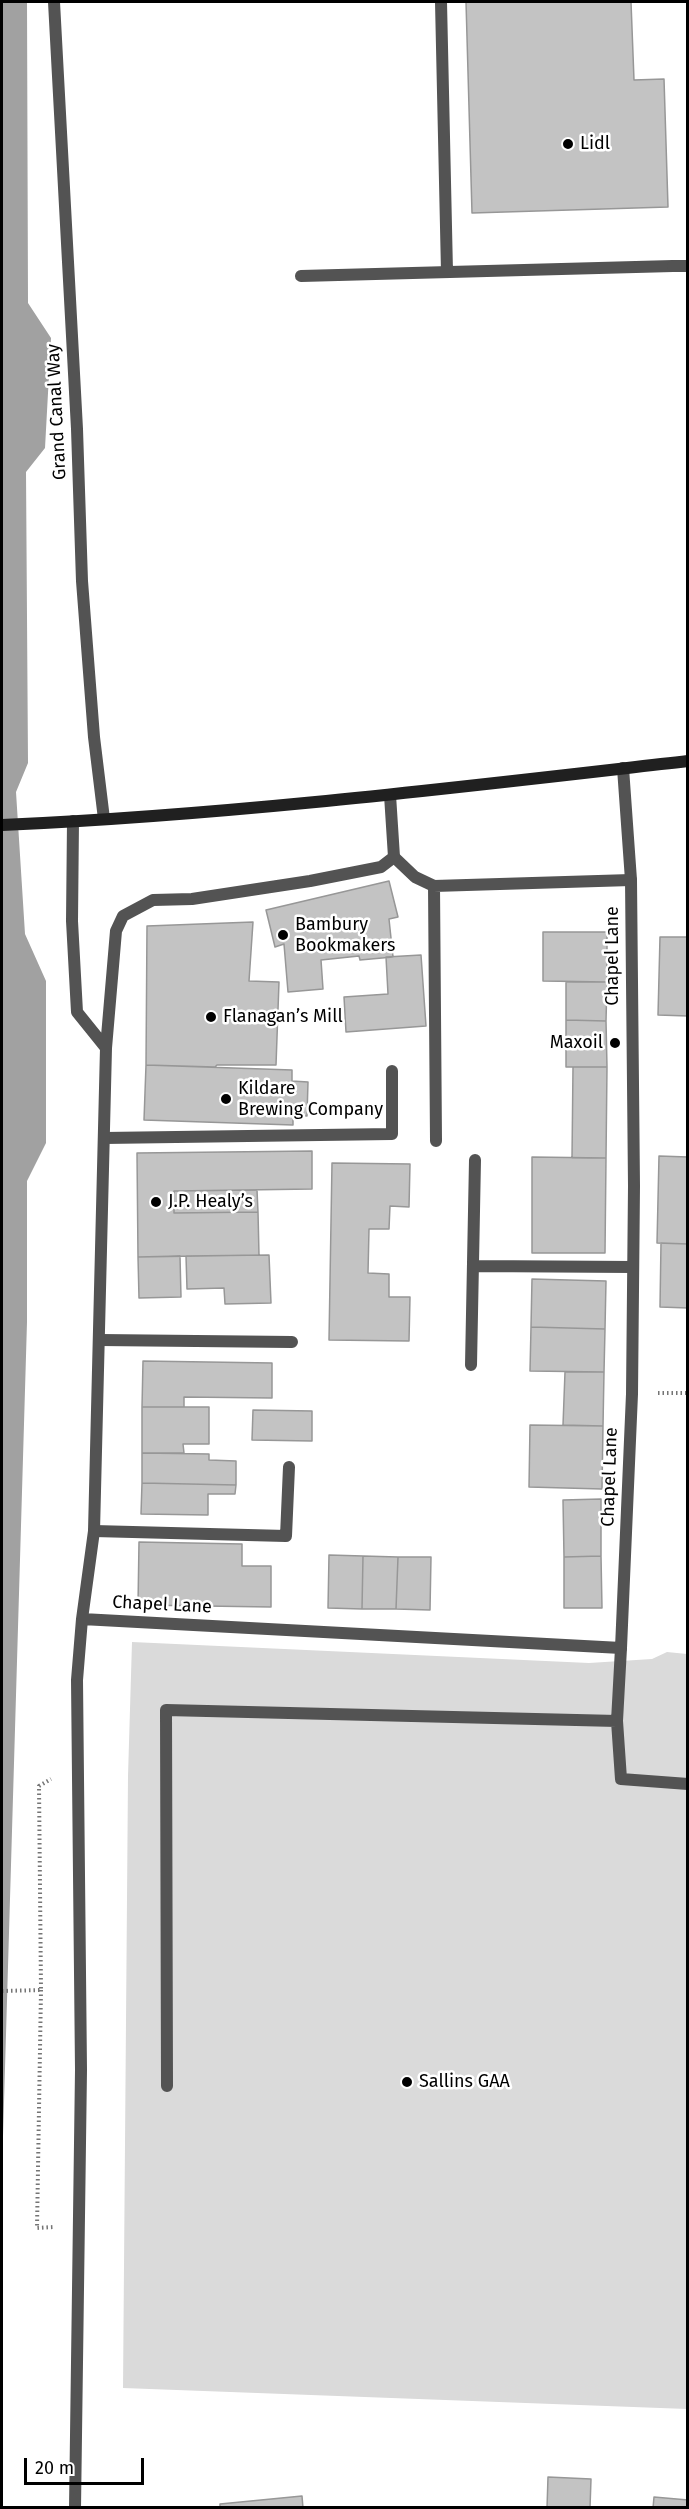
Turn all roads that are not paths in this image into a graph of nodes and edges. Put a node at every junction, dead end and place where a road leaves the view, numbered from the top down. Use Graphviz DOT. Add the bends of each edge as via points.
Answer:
graph roads {
  1 [pos="54,2"];
  2 [pos="441,2"];
  3 [pos="687,266"];
  4 [pos="447,272"];
  5 [pos="301,276"];
  6 [pos="687,761"];
  7 [pos="623,768"];
  8 [pos="390,795"];
  9 [pos="104,819"];
  10 [pos="73,821"];
  11 [pos="2,825"];
  12 [pos="394,857"];
  13 [pos="631,880"];
  14 [pos="434,886"];
  15 [pos="106,1048"];
  16 [pos="392,1071"];
  17 [pos="104,1138"];
  18 [pos="436,1141"];
  19 [pos="475,1160"];
  20 [pos="473,1266"];
  21 [pos="633,1267"];
  22 [pos="100,1340"];
  23 [pos="292,1342"];
  24 [pos="471,1365"];
  25 [pos="289,1467"];
  26 [pos="94,1531"];
  27 [pos="82,1619"];
  28 [pos="621,1648"];
  29 [pos="617,1721"];
  30 [pos="687,1784"];
  31 [pos="167,2086"];
  32 [pos="75,2508"];
  1 -- 9 [label="street, Grand Canal Way" via="82,581"];
  2 -- 4 [label="street"];
  3 -- 4 [label="street"];
  4 -- 5 [label="street"];
  6 -- 7 [label="street"];
  7 -- 8 [label="street"];
  7 -- 13 [label="street, Chapel Lane"];
  8 -- 9 [label="street"];
  8 -- 12 [label="street"];
  9 -- 10 [label="street"];
  10 -- 11 [label="street"];
  10 -- 15 [label="street" via="72,921 77,1012"];
  12 -- 14 [label="street" via="415,877"];
  12 -- 15 [label="street" via="381,867 310,881 192,900 153,900 135,908 123,916 116,931"];
  13 -- 14 [label="street"];
  13 -- 21 [label="street, Chapel Lane"];
  14 -- 18 [label="street"];
  15 -- 17 [label="street"];
  16 -- 17 [label="street" via="392,1134"];
  17 -- 22 [label="street"];
  19 -- 20 [label="street"];
  20 -- 21 [label="street"];
  20 -- 24 [label="street"];
  21 -- 28 [label="street, Chapel Lane"];
  22 -- 23 [label="street"];
  22 -- 26 [label="street"];
  25 -- 26 [label="street" via="286,1536"];
  26 -- 27 [label="street"];
  27 -- 28 [label="street, Chapel Lane"];
  27 -- 32 [label="street" via="77,1680 81,2058"];
  28 -- 29 [label="street"];
  29 -- 30 [label="street" via="621,1779"];
  29 -- 31 [label="street" via="166,1710"];
}
